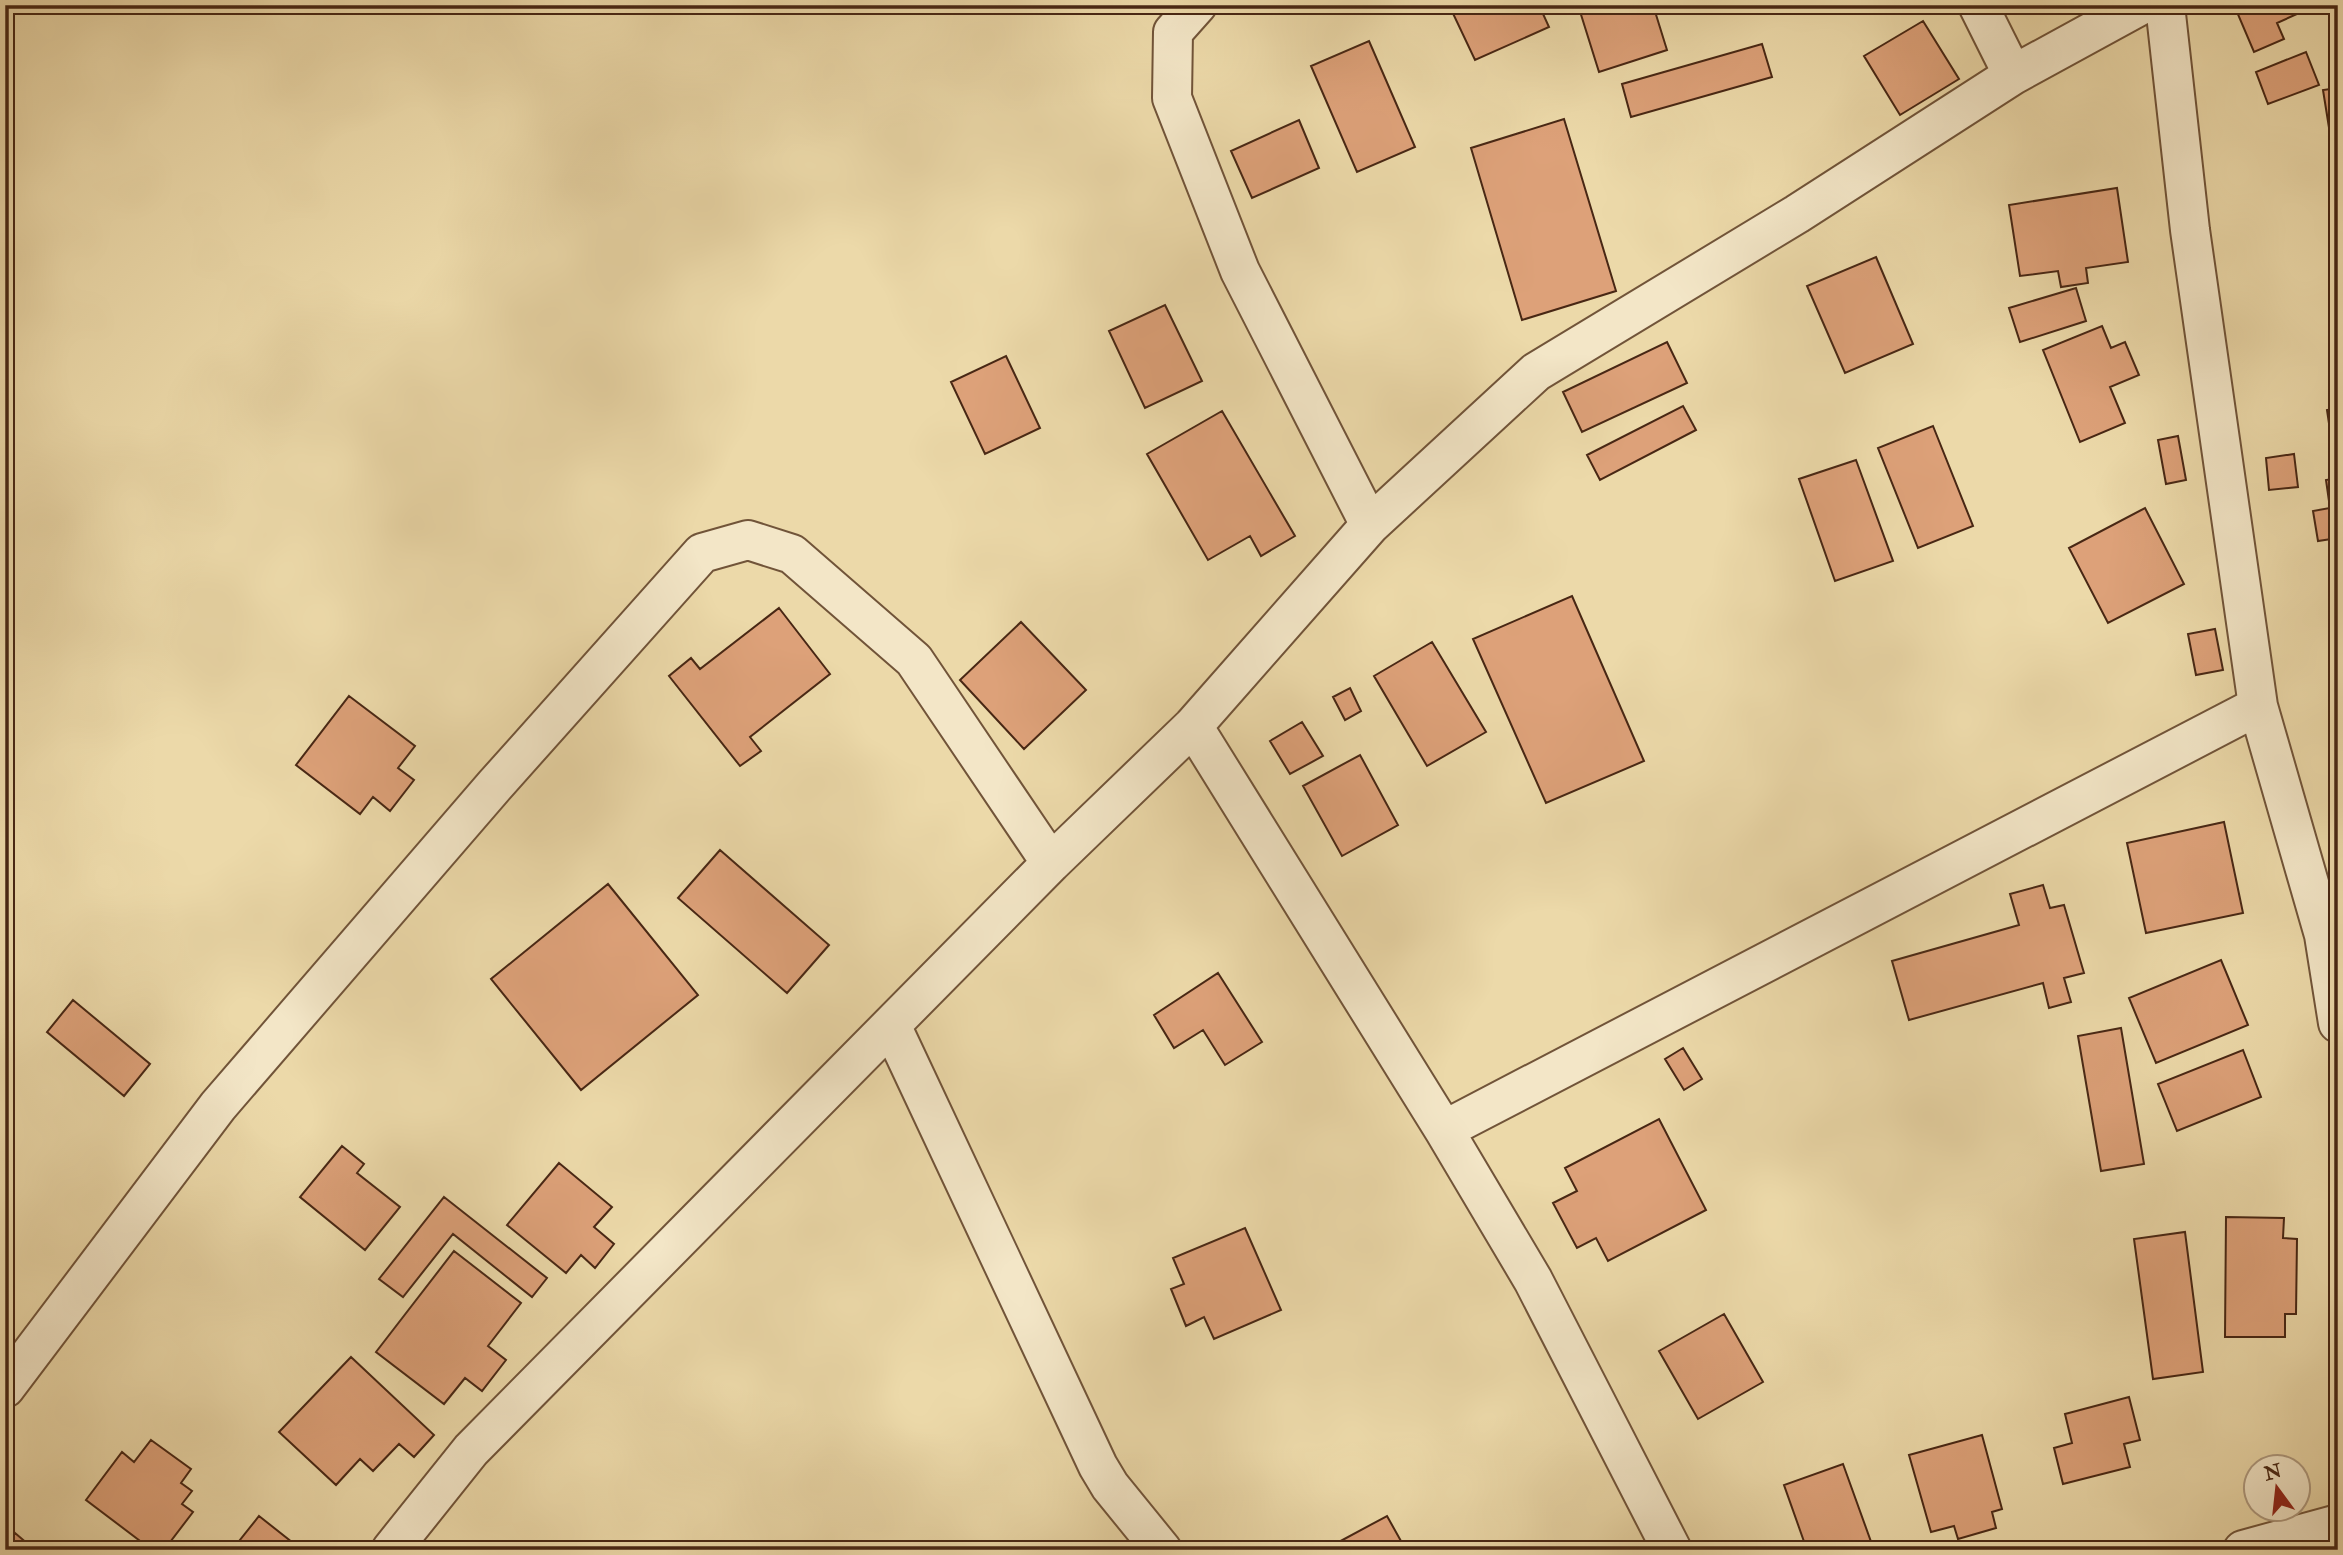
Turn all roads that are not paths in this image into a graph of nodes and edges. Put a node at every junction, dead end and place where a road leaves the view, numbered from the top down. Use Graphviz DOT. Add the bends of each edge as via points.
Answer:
graph roads {
  1 [pos="1197,5"];
  2 [pos="1978,5"];
  3 [pos="2141,5"];
  4 [pos="2165,5"];
  5 [pos="2013,75"];
  6 [pos="1370,525"];
  7 [pos="2258,706"];
  8 [pos="1193,726"];
  9 [pos="1051,863"];
  10 [pos="2338,1023"];
  11 [pos="891,1025"];
  12 [pos="1444,1130"];
  13 [pos="5,1388"];
  14 [pos="2338,1524"];
  15 [pos="391,1550"];
  16 [pos="1162,1550"];
  17 [pos="1672,1550"];
  18 [pos="2243,1550"];
  1 -- 6 [label="street" via="1173,32 1172,98 1240,271"];
  2 -- 5 [label="street"];
  3 -- 5 [label="street"];
  4 -- 7 [label="street" via="2190,230"];
  5 -- 6 [label="street" via="1797,214 1536,372"];
  6 -- 8 [label="street"];
  7 -- 10 [label="street" via="2324,935"];
  7 -- 12 [label="street"];
  8 -- 9 [label="street"];
  8 -- 12 [label="street"];
  9 -- 11 [label="street"];
  9 -- 13 [label="street" via="914,660 792,554 748,540 702,553 218,1106"];
  11 -- 15 [label="street" via="471,1450"];
  11 -- 16 [label="street" via="1098,1466"];
  12 -- 17 [label="street" via="1533,1280"];
  14 -- 18 [label="street"];
}
